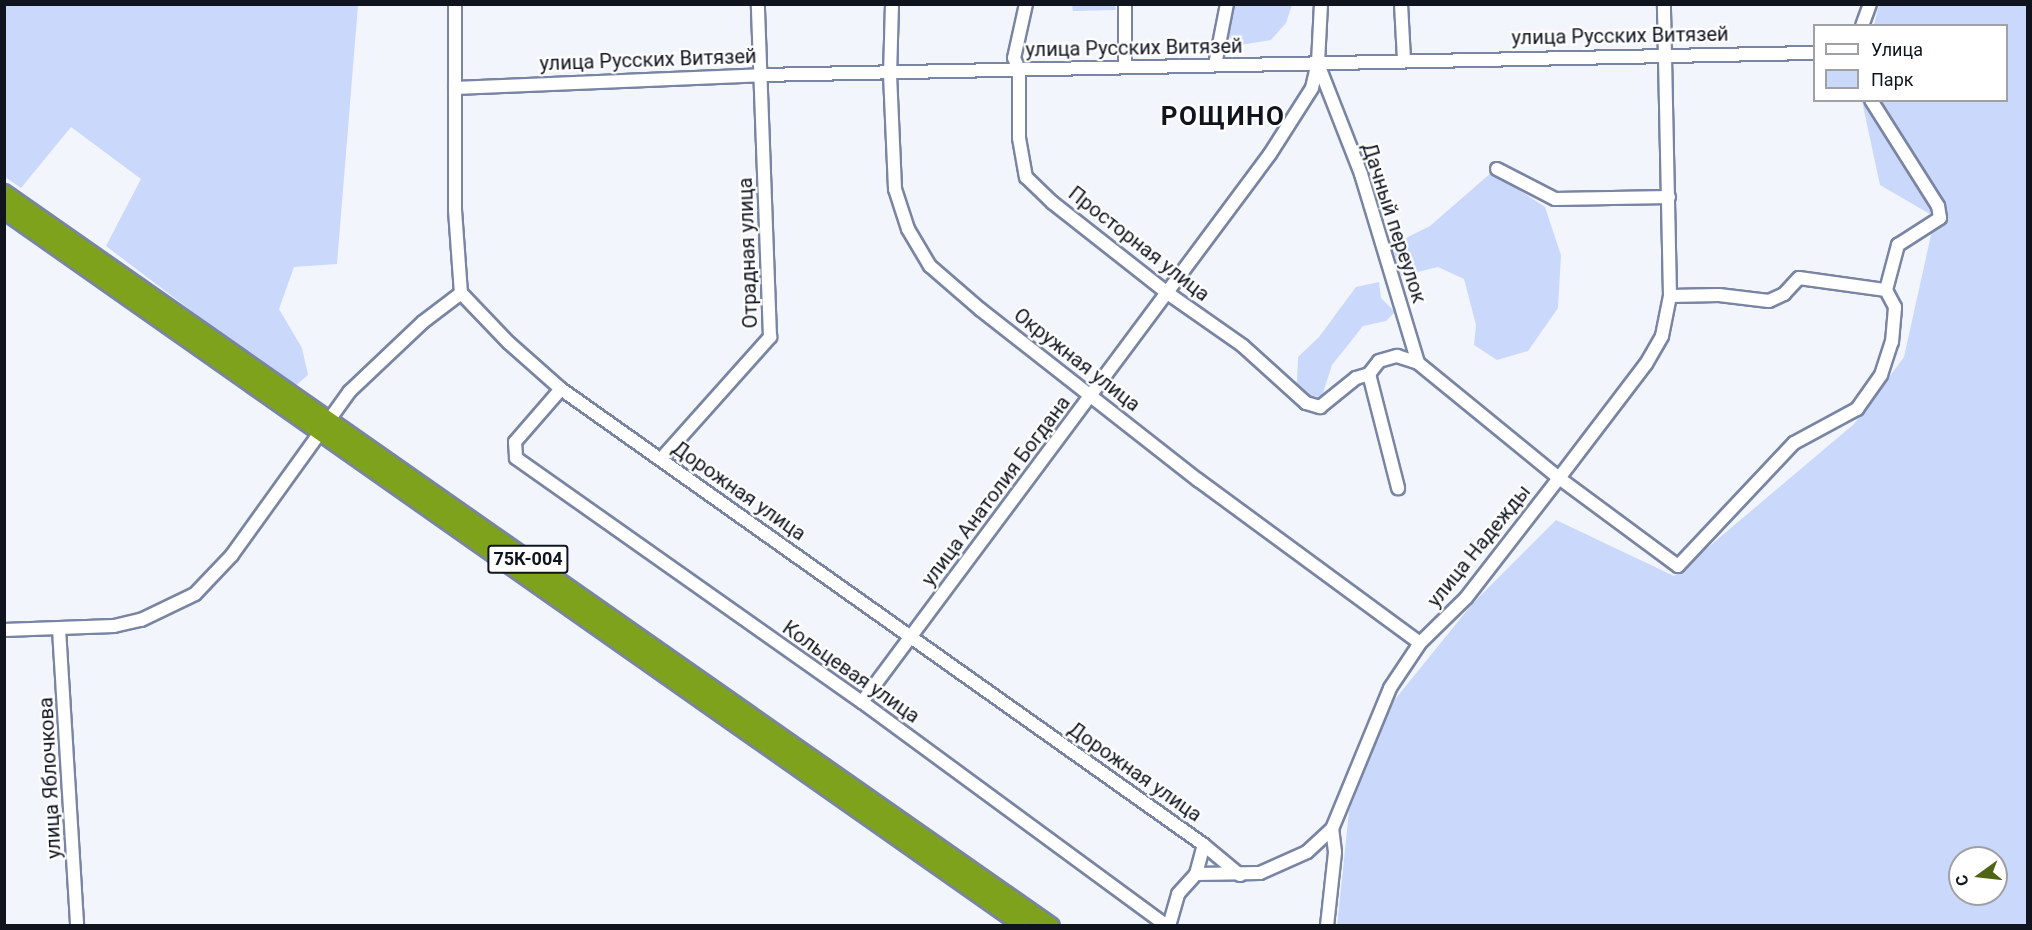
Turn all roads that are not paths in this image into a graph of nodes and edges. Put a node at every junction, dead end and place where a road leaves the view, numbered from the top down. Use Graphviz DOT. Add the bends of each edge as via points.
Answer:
graph roads {
  1 [pos="455,4"];
  2 [pos="758,4"];
  3 [pos="892,4"];
  4 [pos="1026,4"];
  5 [pos="1125,4"];
  6 [pos="1227,4"];
  7 [pos="1321,4"];
  8 [pos="1401,4"];
  9 [pos="1664,4"];
  10 [pos="1870,4"];
  11 [pos="1863,24"];
  12 [pos="1813,53"];
  13 [pos="1665,55"];
  14 [pos="1404,59"];
  15 [pos="1318,63"];
  16 [pos="1215,65"];
  17 [pos="1125,68"];
  18 [pos="1019,70"];
  19 [pos="890,74"];
  20 [pos="761,75"];
  21 [pos="455,88"];
  22 [pos="1872,102"];
  23 [pos="1497,169"];
  24 [pos="4,193"];
  25 [pos="1669,197"];
  26 [pos="4,210"];
  27 [pos="1886,290"];
  28 [pos="461,292"];
  29 [pos="1166,292"];
  30 [pos="1670,296"];
  31 [pos="1418,363"];
  32 [pos="1369,374"];
  33 [pos="561,389"];
  34 [pos="1092,396"];
  35 [pos="325,425"];
  36 [pos="661,459"];
  37 [pos="1559,478"];
  38 [pos="1398,488"];
  39 [pos="59,629"];
  40 [pos="4,630"];
  41 [pos="911,637"];
  42 [pos="1420,643"];
  43 [pos="862,702"];
  44 [pos="1332,829"];
  45 [pos="1204,845"];
  46 [pos="1196,874"];
  47 [pos="1240,874"];
  48 [pos="77,926"];
  49 [pos="1024,926"];
  50 [pos="1051,926"];
  51 [pos="1168,926"];
  52 [pos="1327,926"];
  1 -- 21 [label="street"];
  2 -- 20 [label="street, Отрадная улица"];
  3 -- 19 [label="street, Окружная улица"];
  4 -- 18 [label="street, Просторная улица" via="1014,58"];
  5 -- 17 [label="street"];
  6 -- 16 [label="street"];
  7 -- 15 [label="street"];
  8 -- 14 [label="street"];
  9 -- 13 [label="street, улица Надежды"];
  10 -- 11 [label="street"];
  12 -- 13 [label="street, улица Русских Витязей"];
  13 -- 14 [label="street, улица Русских Витязей"];
  13 -- 25 [label="street, улица Надежды"];
  14 -- 15 [label="street, улица Русских Витязей"];
  15 -- 16 [label="street, улица Русских Витязей"];
  15 -- 29 [label="street, улица Анатолия Богдана" via="1312,88 1270,154"];
  15 -- 31 [label="street, Дачный переулок" via="1361,174"];
  16 -- 17 [label="street, улица Русских Витязей"];
  17 -- 18 [label="street, улица Русских Витязей"];
  18 -- 19 [label="street, улица Русских Витязей"];
  18 -- 29 [label="street, Просторная улица" via="1019,138 1026,177"];
  19 -- 20 [label="street, улица Русских Витязей"];
  19 -- 34 [label="street, Окружная улица" via="895,189 908,229 930,266"];
  20 -- 21 [label="street, улица Русских Витязей"];
  20 -- 36 [label="street, Отрадная улица" via="770,337"];
  21 -- 28 [label="street" via="455,210"];
  22 -- 27 [label="street" via="1938,206 1940,218 1898,245"];
  23 -- 25 [label="street" via="1555,199"];
  24 -- 35 [label="highway, 75К-004"];
  25 -- 30 [label="street, улица Надежды"];
  26 -- 35 [label="highway, 75К-004"];
  27 -- 30 [label="street" via="1799,278 1784,294 1769,301 1719,295"];
  27 -- 37 [label="street, Просторная улица" via="1895,307 1892,342 1881,375 1857,409 1794,443 1678,566"];
  28 -- 33 [label="street, Дорожная улица" via="509,343"];
  28 -- 35 [label="street" via="372,369"];
  29 -- 32 [label="street, Просторная улица" via="1244,346 1306,403 1320,407 1356,378"];
  29 -- 34 [label="street, улица Анатолия Богдана"];
  30 -- 37 [label="street, улица Надежды" via="1662,336 1646,364"];
  31 -- 32 [label="street, Просторная улица" via="1397,356 1379,361"];
  31 -- 37 [label="street, Просторная улица"];
  32 -- 38 [label="street"];
  33 -- 36 [label="street, Дорожная улица"];
  33 -- 43 [label="street, Кольцевая улица" via="515,442 516,458"];
  34 -- 41 [label="street, улица Анатолия Богдана"];
  34 -- 42 [label="street, Окружная улица" via="1216,494"];
  35 -- 39 [label="street" via="232,555 195,594 141,620"];
  35 -- 49 [label="highway, 75К-004"];
  35 -- 50 [label="highway, 75К-004"];
  36 -- 41 [label="street, Дорожная улица"];
  37 -- 42 [label="street, улица Надежды" via="1466,598"];
  39 -- 40 [label="street"];
  39 -- 48 [label="street, улица Яблочкова"];
  41 -- 43 [label="street, улица Анатолия Богдана"];
  41 -- 45 [label="street, Дорожная улица"];
  42 -- 44 [label="street, улица Надежды" via="1390,688"];
  43 -- 51 [label="street, Кольцевая улица"];
  44 -- 47 [label="street, улица Надежды" via="1307,852 1260,873"];
  44 -- 52 [label="street, улица Надежды" via="1335,852"];
  45 -- 46 [label="street"];
  45 -- 47 [label="street, Дорожная улица"];
  46 -- 47 [label="street, улица Надежды"];
  46 -- 51 [label="street" via="1178,894"];
}
